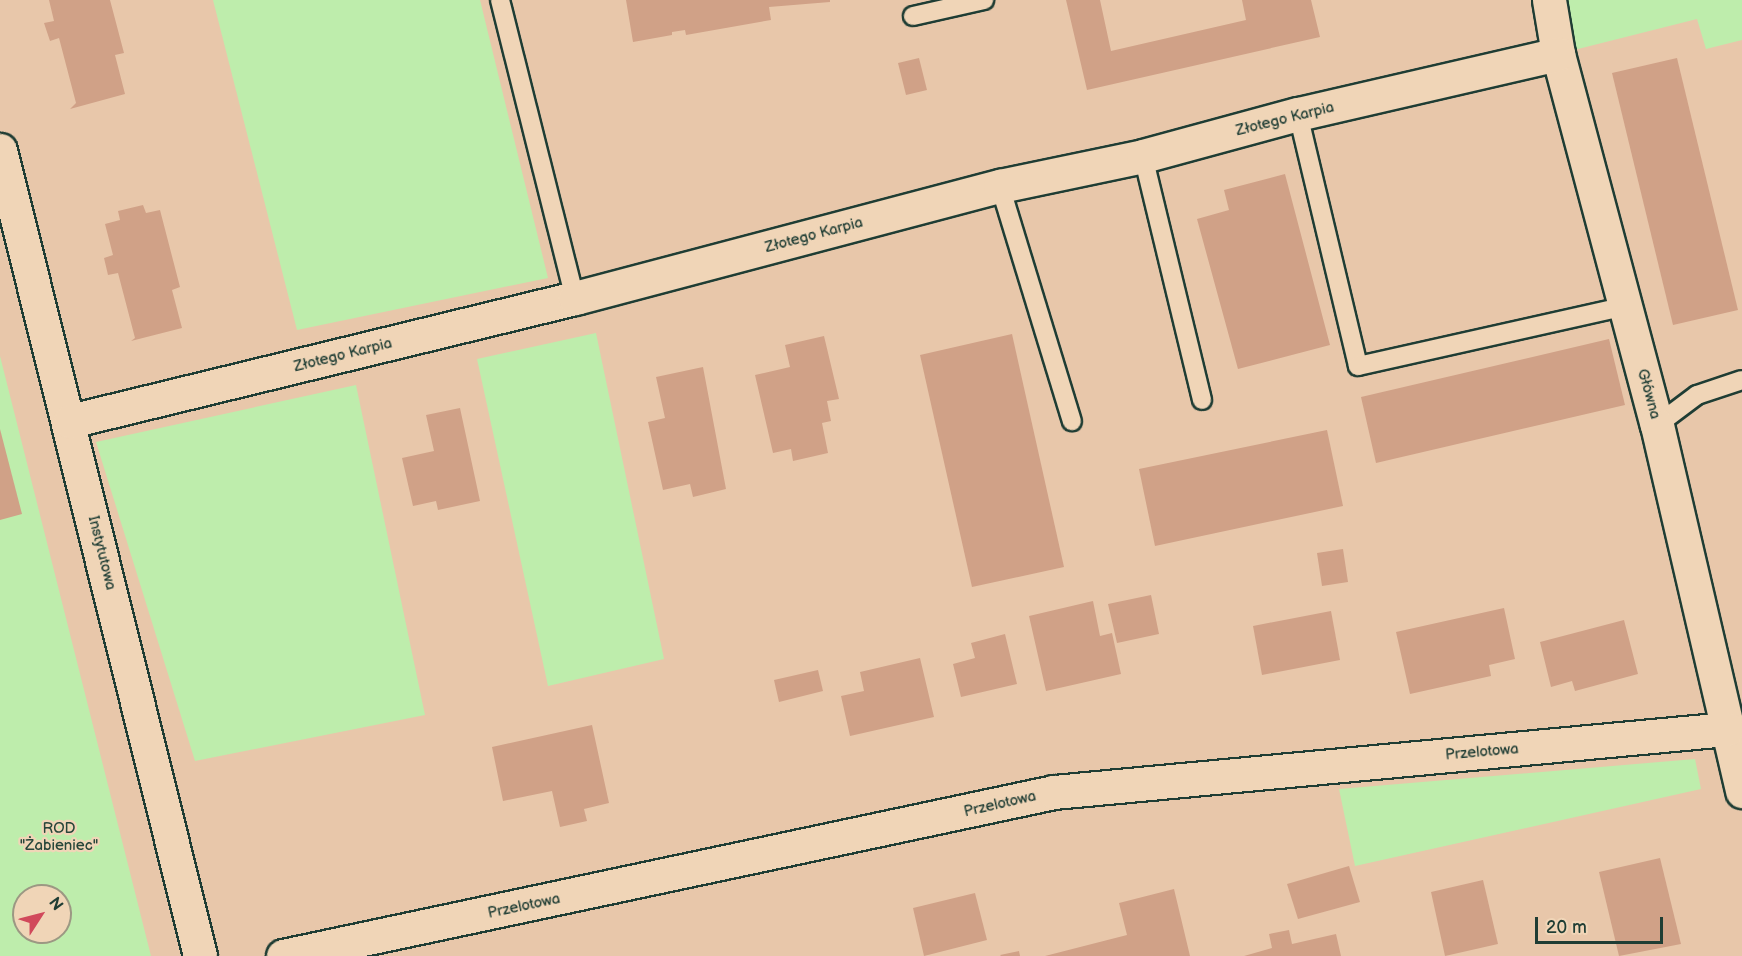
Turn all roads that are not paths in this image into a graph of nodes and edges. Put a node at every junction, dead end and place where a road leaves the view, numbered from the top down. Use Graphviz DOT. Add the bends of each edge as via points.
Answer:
graph roads {
  1 [pos="500,0"];
  2 [pos="984,0"];
  3 [pos="1549,0"];
  4 [pos="913,16"];
  5 [pos="1558,54"];
  6 [pos="1298,114"];
  7 [pos="0,150"];
  8 [pos="1143,156"];
  9 [pos="1000,186"];
  10 [pos="575,298"];
  11 [pos="1626,306"];
  12 [pos="1742,381"];
  13 [pos="1202,400"];
  14 [pos="70,421"];
  15 [pos="1072,421"];
  16 [pos="1657,425"];
  17 [pos="1727,729"];
  18 [pos="1742,791"];
  19 [pos="200,956"];
  20 [pos="283,956"];
  1 -- 10 [label="lane"];
  2 -- 4 [label="lane"];
  3 -- 5 [label="street, Główna"];
  5 -- 6 [label="street, Złotego Karpia"];
  5 -- 11 [label="street, Główna"];
  6 -- 8 [label="street, Złotego Karpia"];
  6 -- 11 [label="lane" via="1358,366"];
  7 -- 14 [label="street, Instytutowa"];
  8 -- 9 [label="street, Złotego Karpia"];
  8 -- 13 [label="lane"];
  9 -- 10 [label="street, Złotego Karpia"];
  9 -- 15 [label="lane"];
  10 -- 14 [label="street, Złotego Karpia"];
  11 -- 16 [label="street, Główna"];
  12 -- 16 [label="lane" via="1697,395"];
  14 -- 19 [label="street, Instytutowa"];
  16 -- 17 [label="street, Główna"];
  17 -- 18 [label="street, Główna"];
  17 -- 20 [label="street, Przelotowa" via="1054,792"];
}
